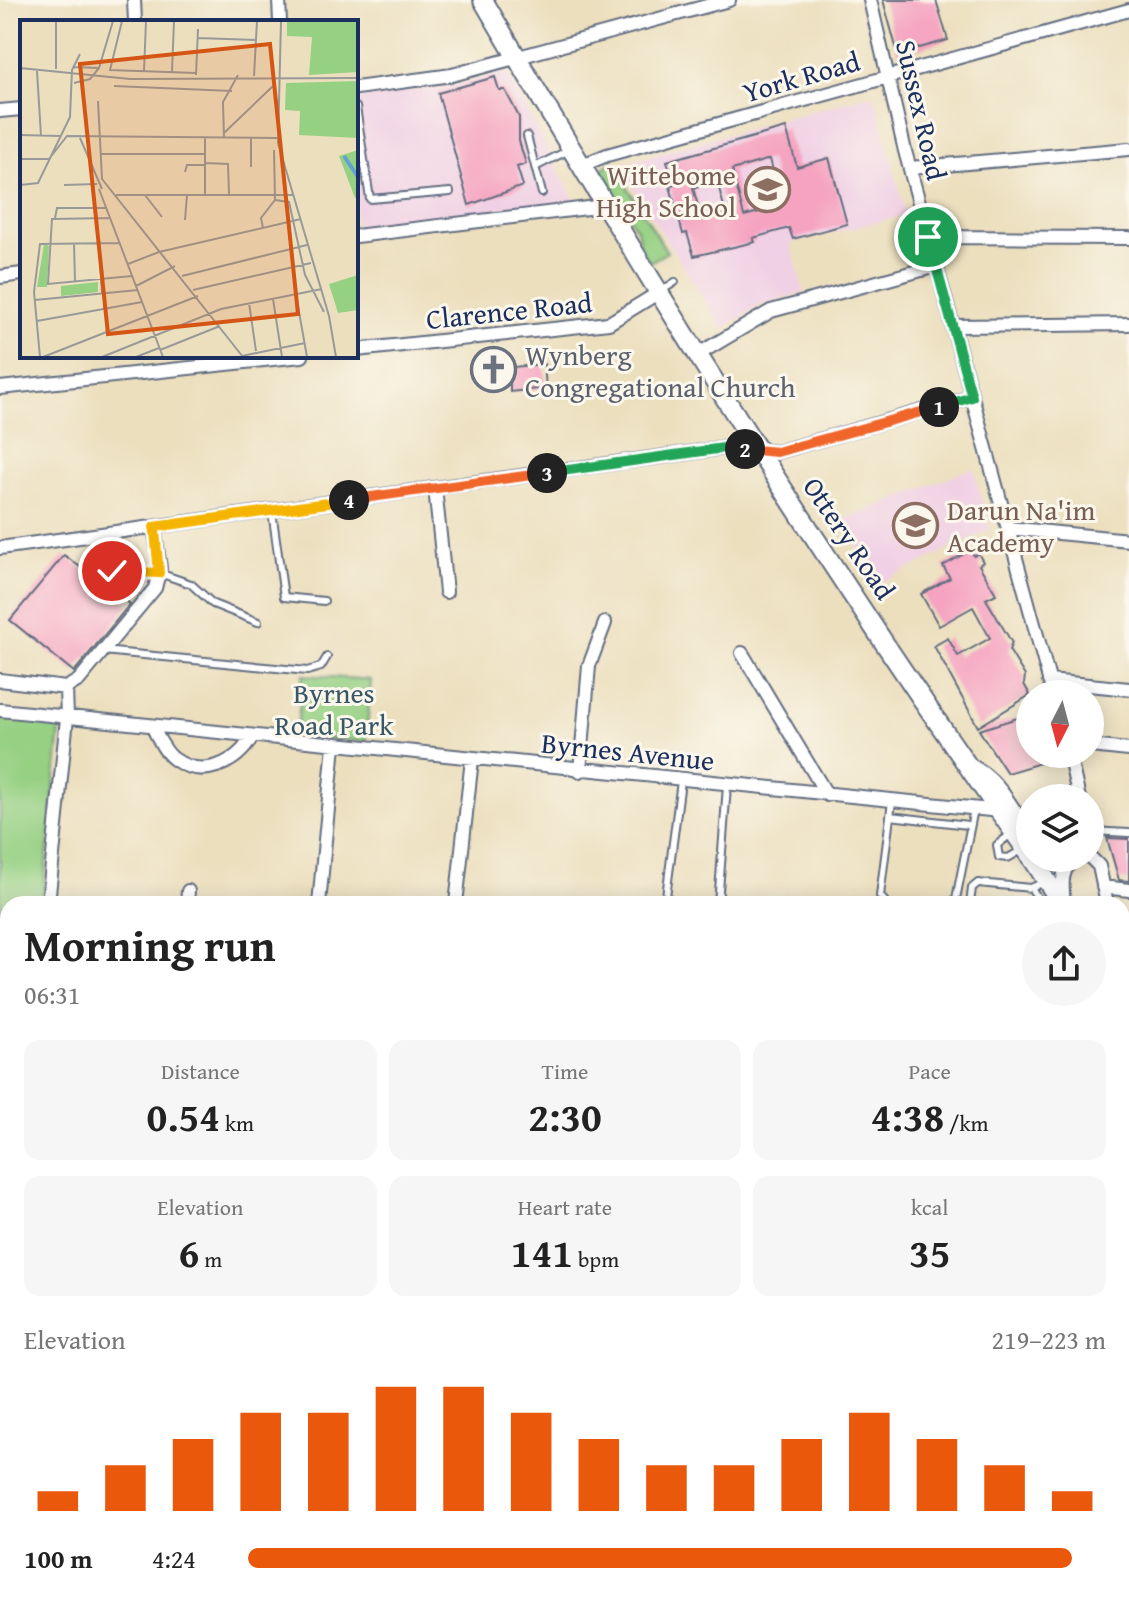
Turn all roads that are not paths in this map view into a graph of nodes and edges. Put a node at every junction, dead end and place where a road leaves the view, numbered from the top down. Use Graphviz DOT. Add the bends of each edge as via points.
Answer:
graph roads {
  1 [pos="134,0"];
  2 [pos="279,0"];
  3 [pos="483,0"];
  4 [pos="729,0"];
  5 [pos="870,0"];
  6 [pos="1129,10"];
  7 [pos="135,20"];
  8 [pos="280,20"];
  9 [pos="518,59"];
  10 [pos="890,75"];
  11 [pos="358,88"];
  12 [pos="0,104"];
  13 [pos="20,109"];
  14 [pos="0,111"];
  15 [pos="358,120"];
  16 [pos="527,136"];
  17 [pos="570,149"];
  18 [pos="1129,149"];
  19 [pos="580,166"];
  20 [pos="535,167"];
  21 [pos="910,168"];
  22 [pos="450,192"];
  23 [pos="542,193"];
  24 [pos="604,206"];
  25 [pos="358,236"];
  26 [pos="928,237"];
  27 [pos="1129,238"];
  28 [pos="936,266"];
  29 [pos="20,274"];
  30 [pos="0,277"];
  31 [pos="675,282"];
  32 [pos="658,293"];
  33 [pos="1129,324"];
  34 [pos="953,326"];
  35 [pos="358,350"];
  36 [pos="697,355"];
  37 [pos="283,358"];
  38 [pos="0,388"];
  39 [pos="972,397"];
  40 [pos="757,450"];
  41 [pos="435,488"];
  42 [pos="272,511"];
  43 [pos="154,527"];
  44 [pos="1008,528"];
  45 [pos="1129,532"];
  46 [pos="1129,540"];
  47 [pos="0,548"];
  48 [pos="97,573"];
  49 [pos="159,573"];
  50 [pos="446,592"];
  51 [pos="324,601"];
  52 [pos="258,622"];
  53 [pos="605,623"];
  54 [pos="103,651"];
  55 [pos="742,653"];
  56 [pos="327,657"];
  57 [pos="0,680"];
  58 [pos="1049,680"];
  59 [pos="66,688"];
  60 [pos="1104,689"];
  61 [pos="1129,689"];
  62 [pos="0,710"];
  63 [pos="67,718"];
  64 [pos="152,726"];
  65 [pos="252,737"];
  66 [pos="334,745"];
  67 [pos="1104,747"];
  68 [pos="1129,750"];
  69 [pos="472,759"];
  70 [pos="968,764"];
  71 [pos="580,771"];
  72 [pos="681,781"];
  73 [pos="727,786"];
  74 [pos="827,795"];
  75 [pos="892,801"];
  76 [pos="974,809"];
  77 [pos="1000,811"];
  78 [pos="890,816"];
  79 [pos="968,825"];
  80 [pos="1016,826"];
  81 [pos="1104,832"];
  82 [pos="1016,833"];
  83 [pos="1129,833"];
  84 [pos="1016,860"];
  85 [pos="1035,872"];
  86 [pos="1043,872"];
  87 [pos="1065,872"];
  88 [pos="1100,872"];
  89 [pos="1103,887"];
  90 [pos="1129,890"];
  91 [pos="49,896"];
  92 [pos="320,896"];
  93 [pos="457,896"];
  94 [pos="666,896"];
  95 [pos="719,896"];
  96 [pos="880,896"];
  97 [pos="956,896"];
  98 [pos="971,896"];
  99 [pos="1040,896"];
  100 [pos="1058,896"];
  101 [pos="1063,896"];
  102 [pos="1105,896"];
  1 -- 7 [label="street"];
  2 -- 8 [label="street"];
  3 -- 9 [label="street, Ottery Road"];
  4 -- 9 [label="street"];
  5 -- 10 [label="street, Sussex Road"];
  6 -- 10 [label="street, York Road"];
  9 -- 11 [label="street" via="452,75"];
  9 -- 17 [label="street, Ottery Road"];
  10 -- 19 [label="street, York Road"];
  10 -- 21 [label="street, Sussex Road"];
  12 -- 14 [label="street"];
  13 -- 14 [label="street"];
  15 -- 22 [label="lane" via="370,199"];
  16 -- 20 [label="lane"];
  17 -- 19 [label="street, Ottery Road"];
  17 -- 20 [label="lane"];
  18 -- 21 [label="street"];
  19 -- 24 [label="street, Ottery Road"];
  20 -- 23 [label="lane"];
  21 -- 26 [label="street, Sussex Road"];
  24 -- 25 [label="street"];
  24 -- 32 [label="street, Ottery Road"];
  26 -- 27 [label="street"];
  26 -- 28 [label="street, Sussex Road"];
  28 -- 34 [label="street, Sussex Road"];
  28 -- 36 [label="street" via="760,315"];
  29 -- 30 [label="street"];
  31 -- 32 [label="lane"];
  32 -- 35 [label="street, Clarence Road" via="609,323"];
  32 -- 36 [label="street, Ottery Road"];
  33 -- 34 [label="street"];
  34 -- 39 [label="street, Sussex Road"];
  36 -- 40 [label="street, Ottery Road"];
  37 -- 38 [label="street"];
  39 -- 40 [label="street" via="777,452"];
  39 -- 44 [label="street, Sussex Road"];
  40 -- 41 [label="street" via="731,447"];
  40 -- 70 [label="street, Ottery Road"];
  41 -- 42 [label="street"];
  41 -- 50 [label="street"];
  42 -- 43 [label="street"];
  42 -- 51 [label="lane" via="284,597"];
  43 -- 47 [label="street"];
  43 -- 49 [label="street"];
  44 -- 46 [label="street"];
  44 -- 58 [label="street, Sussex Road"];
  45 -- 46 [label="street"];
  48 -- 49 [label="lane"];
  49 -- 52 [label="lane" via="191,584 213,604"];
  49 -- 54 [label="street" via="152,594"];
  53 -- 71 [label="street" via="589,666"];
  54 -- 56 [label="lane" via="307,671 321,667"];
  54 -- 59 [label="street"];
  55 -- 74 [label="street"];
  57 -- 59 [label="street"];
  59 -- 63 [label="street"];
  60 -- 61 [label="street"];
  62 -- 63 [label="street, Byrnes Avenue"];
  63 -- 64 [label="street, Byrnes Avenue"];
  63 -- 91 [label="street"];
  64 -- 65 [label="street, Byrnes Avenue"];
  64 -- 65 [label="street" via="169,754 185,764 225,766"];
  65 -- 66 [label="street, Byrnes Avenue"];
  66 -- 69 [label="street, Byrnes Avenue"];
  66 -- 92 [label="street"];
  67 -- 68 [label="street"];
  69 -- 71 [label="street, Byrnes Avenue"];
  69 -- 93 [label="street"];
  70 -- 77 [label="street, Ottery Road"];
  70 -- 80 [label="street" via="989,776"];
  71 -- 72 [label="street, Byrnes Avenue"];
  72 -- 73 [label="street, Byrnes Avenue"];
  72 -- 94 [label="lane"];
  73 -- 74 [label="street, Byrnes Avenue"];
  73 -- 95 [label="lane"];
  74 -- 75 [label="street, Byrnes Avenue"];
  75 -- 76 [label="street, Byrnes Avenue"];
  75 -- 78 [label="lane"];
  76 -- 77 [label="street, Byrnes Avenue"];
  76 -- 79 [label="lane"];
  77 -- 82 [label="street, Ottery Road"];
  78 -- 79 [label="lane"];
  78 -- 96 [label="lane"];
  79 -- 97 [label="lane"];
  81 -- 83 [label="lane"];
  84 -- 98 [label="lane" via="978,883"];
  85 -- 99 [label="lane"];
  86 -- 100 [label="street, Ottery Road"];
  87 -- 101 [label="street"];
  88 -- 89 [label="street"];
  89 -- 90 [label="street"];
  89 -- 102 [label="street"];
}
